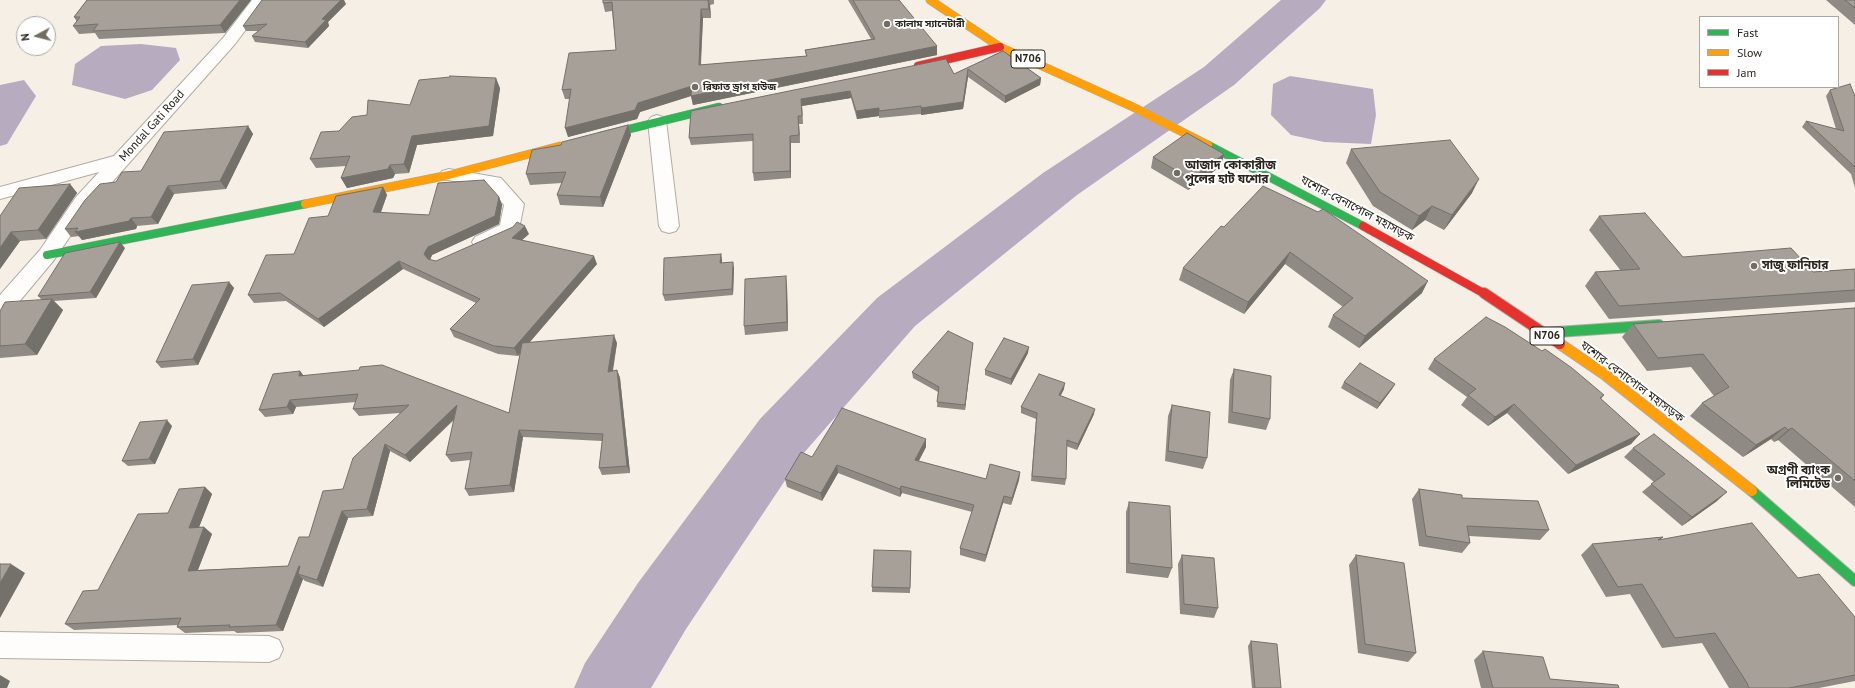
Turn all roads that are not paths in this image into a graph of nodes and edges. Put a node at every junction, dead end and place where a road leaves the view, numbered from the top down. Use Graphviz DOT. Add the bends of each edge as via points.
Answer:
graph roads {
  1 [pos="260,0"];
  2 [pos="930,0"];
  3 [pos="1000,47"];
  4 [pos="906,69"];
  5 [pos="726,106"];
  6 [pos="657,121"];
  7 [pos="588,139"];
  8 [pos="573,143"];
  9 [pos="122,160"];
  10 [pos="449,175"];
  11 [pos="0,193"];
  12 [pos="669,226"];
  13 [pos="467,248"];
  14 [pos="47,255"];
  15 [pos="0,309"];
  16 [pos="1668,324"];
  17 [pos="1543,333"];
  18 [pos="1855,581"];
  19 [pos="0,645"];
  20 [pos="269,649"];
  1 -- 9 [label="street, Mondal Gati Road" via="229,41"];
  2 -- 3 [label="main road, N706"];
  3 -- 4 [label="main road"];
  3 -- 17 [label="main road, যশোর-বেনাপোল মহাসড়ক / N706" via="1133,107 1335,210 1482,291"];
  5 -- 6 [label="main road"];
  6 -- 7 [label="main road"];
  6 -- 12 [label="street"];
  8 -- 10 [label="main road"];
  9 -- 11 [label="street"];
  9 -- 14 [label="street, Mondal Gati Road" via="83,202"];
  10 -- 13 [label="street" via="494,182 514,204 509,229"];
  10 -- 14 [label="main road"];
  14 -- 15 [label="street, Mondal Gati Road"];
  16 -- 17 [label="main road"];
  17 -- 18 [label="main road, যশোর-বেনাপোল মহাসড়ক / N706" via="1604,374 1720,464"];
  19 -- 20 [label="street"];
}
